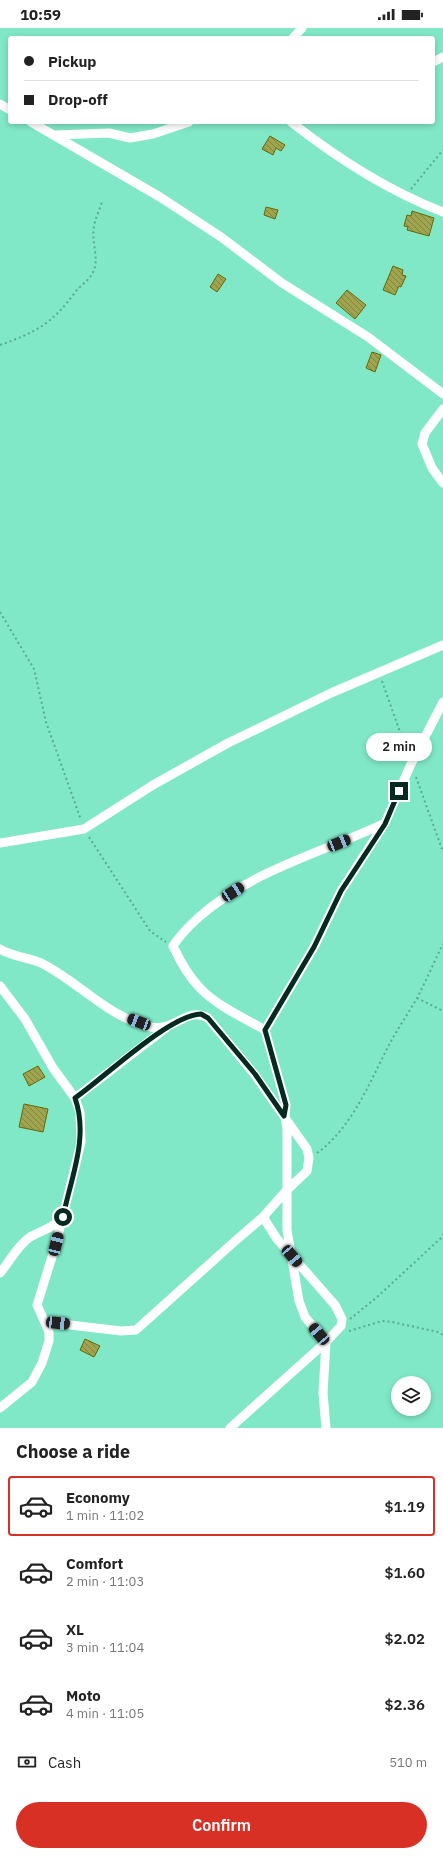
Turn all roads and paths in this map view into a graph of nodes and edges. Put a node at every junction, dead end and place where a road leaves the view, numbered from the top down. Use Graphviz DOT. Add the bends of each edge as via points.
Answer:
graph roads {
  1 [pos="302,28"];
  2 [pos="295,36"];
  3 [pos="35,124"];
  4 [pos="183,124"];
  5 [pos="294,124"];
  6 [pos="56,135"];
  7 [pos="443,150"];
  8 [pos="406,195"];
  9 [pos="102,201"];
  10 [pos="443,212"];
  11 [pos="0,345"];
  12 [pos="443,394"];
  13 [pos="443,409"];
  14 [pos="443,483"];
  15 [pos="0,612"];
  16 [pos="443,645"];
  17 [pos="379,672"];
  18 [pos="443,702"];
  19 [pos="411,764"];
  20 [pos="385,824"];
  21 [pos="84,829"];
  22 [pos="0,843"];
  23 [pos="443,852"];
  24 [pos="443,944"];
  25 [pos="172,946"];
  26 [pos="0,949"];
  27 [pos="0,986"];
  28 [pos="417,998"];
  29 [pos="443,1011"];
  30 [pos="166,1027"];
  31 [pos="265,1030"];
  32 [pos="75,1098"];
  33 [pos="284,1116"];
  34 [pos="309,1158"];
  35 [pos="286,1191"];
  36 [pos="63,1217"];
  37 [pos="263,1217"];
  38 [pos="443,1234"];
  39 [pos="292,1256"];
  40 [pos="0,1274"];
  41 [pos="45,1322"];
  42 [pos="338,1329"];
  43 [pos="443,1335"];
  44 [pos="326,1342"];
  45 [pos="0,1408"];
  46 [pos="230,1428"];
  47 [pos="326,1428"];
  1 -- 2 [label="street"];
  3 -- 6 [label="street"];
  4 -- 6 [label="street" via="154,134 130,138 109,133"];
  5 -- 8 [label="street" via="326,149"];
  6 -- 12 [label="street" via="221,237 295,291 368,337"];
  7 -- 8 [label="path"];
  8 -- 10 [label="street"];
  9 -- 11 [label="path" via="94,227 95,265 90,277 46,325"];
  13 -- 14 [label="street" via="425,433 422,444 432,468"];
  15 -- 21 [label="path" via="34,669 46,722"];
  16 -- 17 [label="street"];
  17 -- 19 [label="path"];
  17 -- 21 [label="street" via="228,743 153,785"];
  18 -- 19 [label="street"];
  19 -- 20 [label="street"];
  19 -- 23 [label="path"];
  20 -- 25 [label="street" via="299,858 242,886 213,905 180,935"];
  20 -- 31 [label="street" via="341,891 314,947"];
  21 -- 22 [label="street"];
  21 -- 25 [label="path" via="150,931"];
  24 -- 28 [label="path"];
  25 -- 31 [label="street" via="200,988 219,1004"];
  26 -- 30 [label="street" via="45,965 100,1004 128,1018 149,1027"];
  27 -- 32 [label="street"];
  28 -- 29 [label="path"];
  28 -- 34 [label="path" via="348,1119 330,1143"];
  30 -- 32 [label="street"];
  30 -- 33 [label="street" via="195,1014 208,1018 255,1074"];
  31 -- 33 [label="street" via="286,1105"];
  32 -- 36 [label="street" via="80,1112 81,1142"];
  33 -- 34 [label="street" via="307,1149"];
  33 -- 35 [label="street" via="287,1129"];
  34 -- 35 [label="street" via="307,1171"];
  35 -- 37 [label="street"];
  35 -- 39 [label="street" via="287,1230"];
  36 -- 40 [label="street" via="48,1230 31,1237"];
  36 -- 41 [label="street" via="37,1305"];
  37 -- 39 [label="street"];
  37 -- 41 [label="street" via="136,1330 121,1331"];
  38 -- 42 [label="path" via="376,1298"];
  39 -- 42 [label="street" via="335,1306 342,1319"];
  39 -- 44 [label="street" via="299,1301 305,1317"];
  41 -- 45 [label="street" via="49,1341 42,1363 32,1382"];
  42 -- 43 [label="path" via="349,1331 382,1321"];
  42 -- 44 [label="street"];
  44 -- 46 [label="street"];
  44 -- 47 [label="street" via="323,1393"];
}
